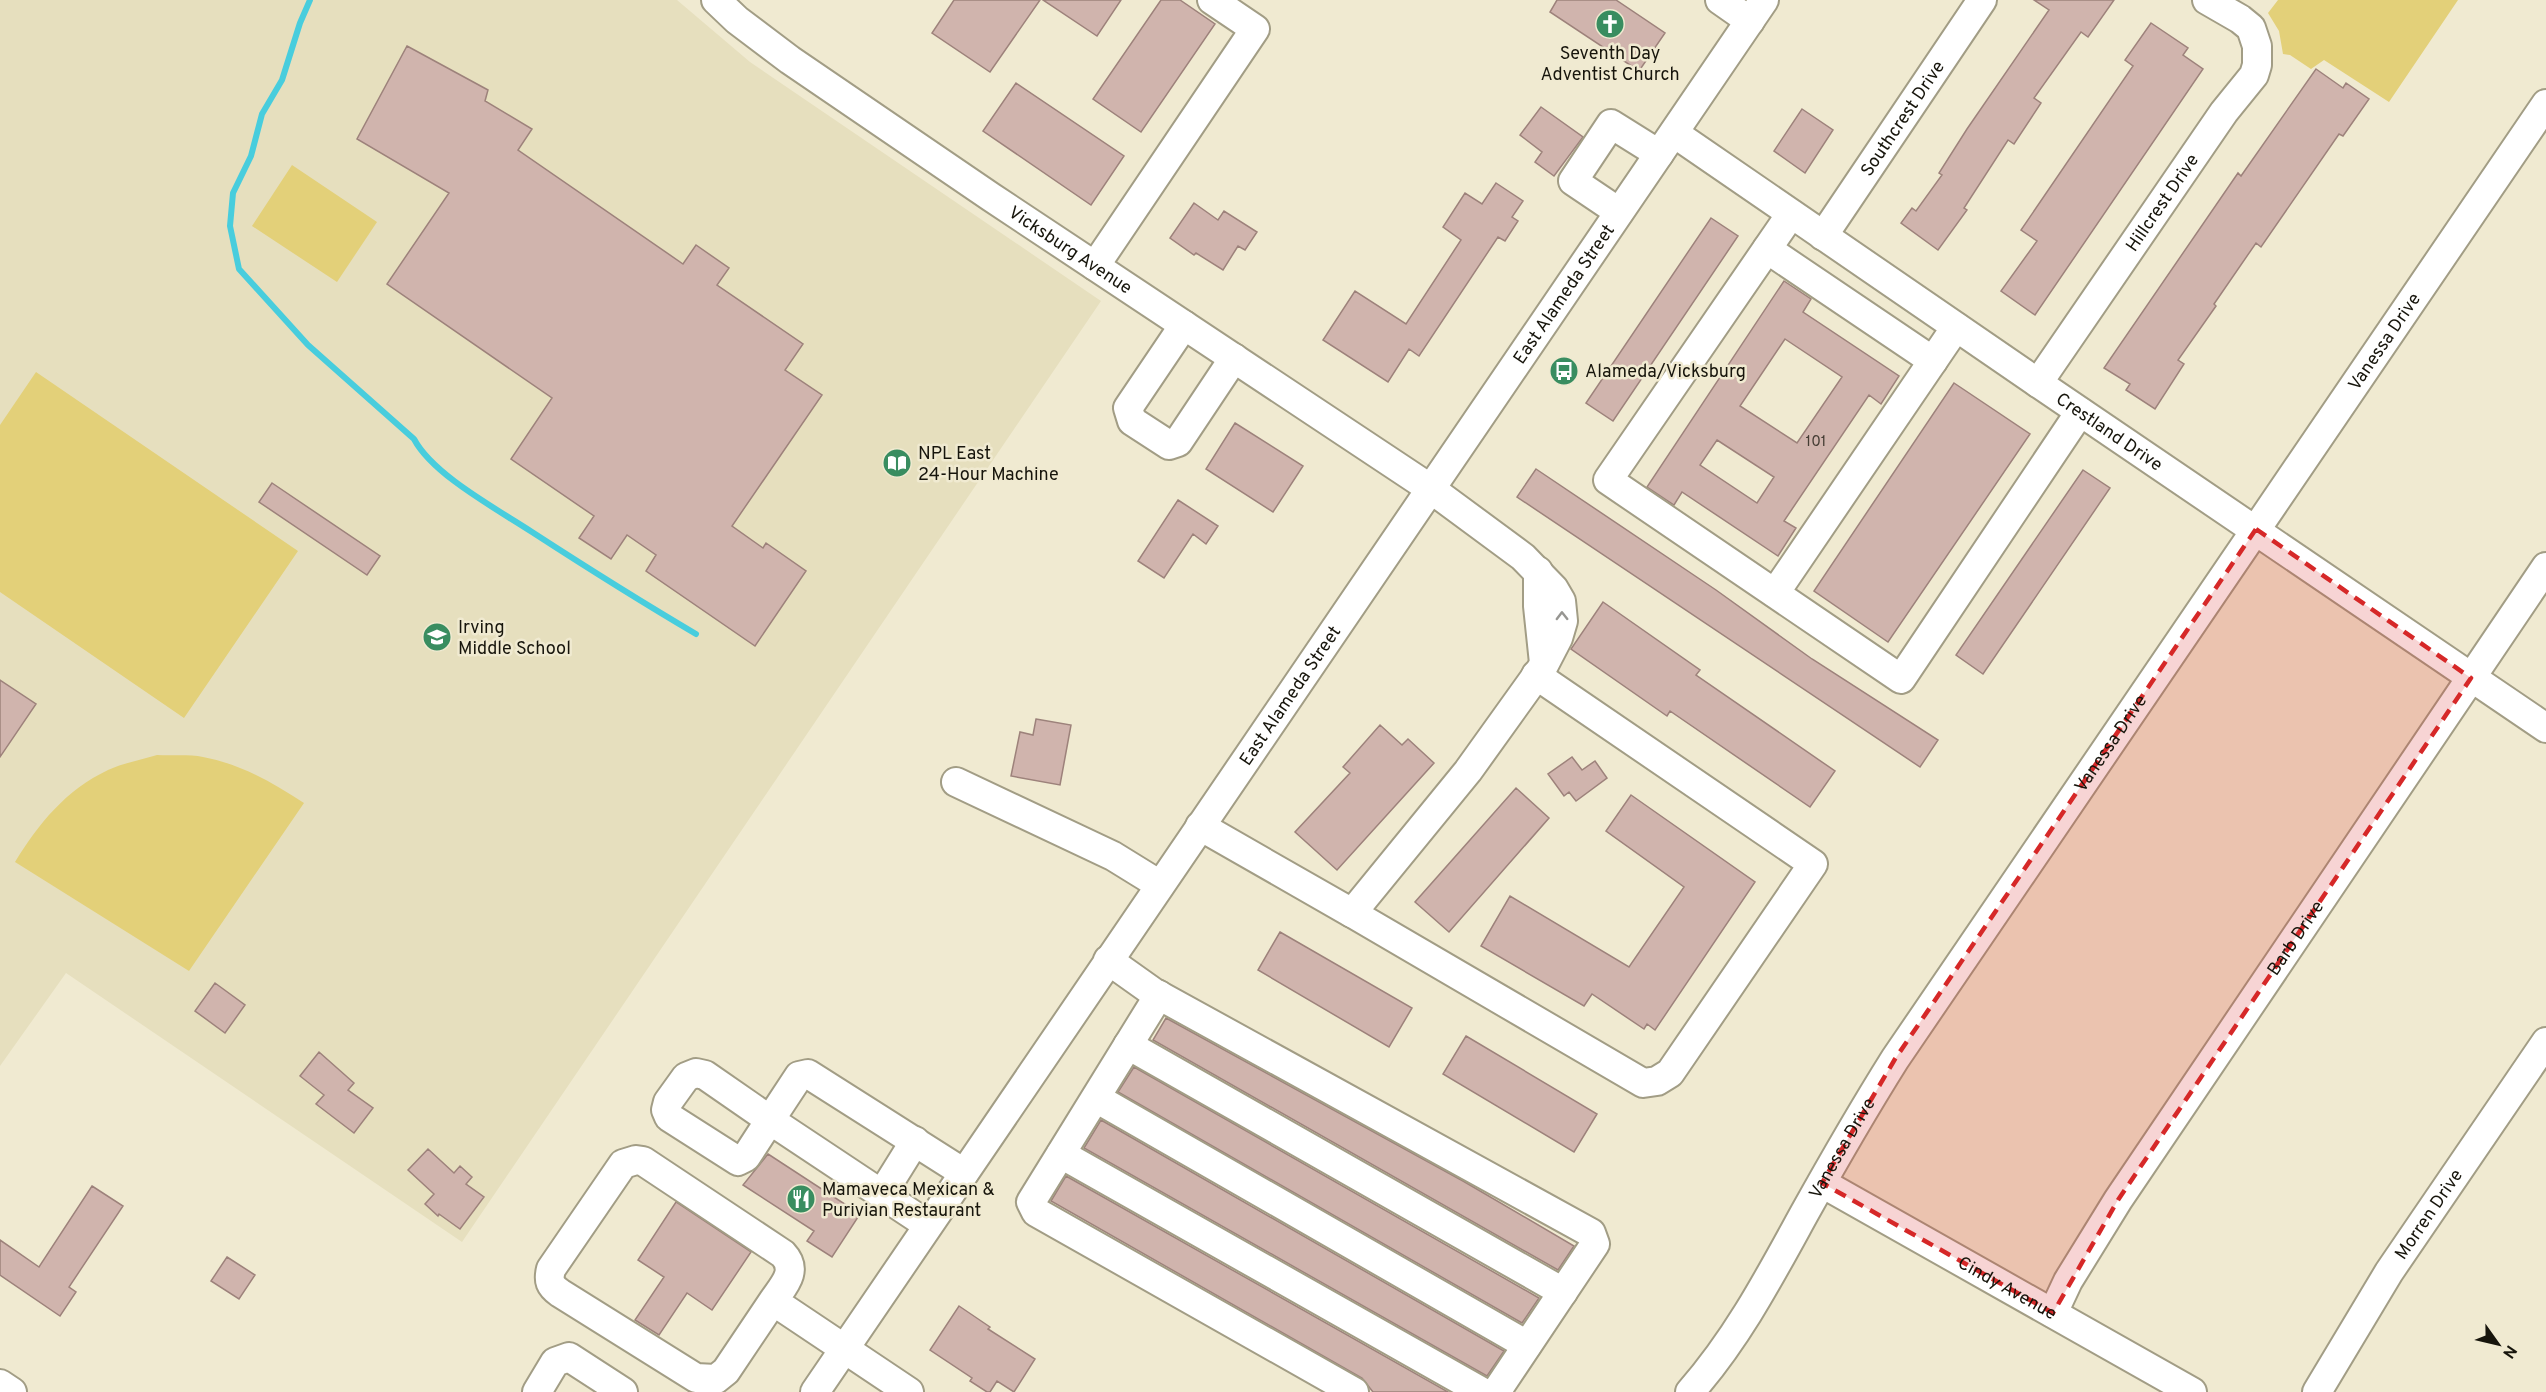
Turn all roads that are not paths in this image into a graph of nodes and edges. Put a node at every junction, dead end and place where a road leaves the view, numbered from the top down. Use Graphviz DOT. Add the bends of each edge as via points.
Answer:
graph roads {
  1 [pos="716,0"];
  2 [pos="1212,0"];
  3 [pos="1720,0"];
  4 [pos="1982,0"];
  5 [pos="2207,0"];
  6 [pos="1757,10"];
  7 [pos="2546,104"];
  8 [pos="1666,143"];
  9 [pos="1619,212"];
  10 [pos="1791,214"];
  11 [pos="1823,236"];
  12 [pos="1767,249"];
  13 [pos="1095,266"];
  14 [pos="1184,325"];
  15 [pos="1956,327"];
  16 [pos="1234,358"];
  17 [pos="1933,361"];
  18 [pos="2038,383"];
  19 [pos="2080,412"];
  20 [pos="1431,489"];
  21 [pos="2256,530"];
  22 [pos="2546,567"];
  23 [pos="1775,593"];
  24 [pos="1540,670"];
  25 [pos="2471,678"];
  26 [pos="2546,728"];
  27 [pos="956,782"];
  28 [pos="1200,826"];
  29 [pos="1160,885"];
  30 [pos="1352,913"];
  31 [pos="1108,960"];
  32 [pos="1159,995"];
  33 [pos="2546,1042"];
  34 [pos="1128,1045"];
  35 [pos="1096,1098"];
  36 [pos="915,1141"];
  37 [pos="1061,1154"];
  38 [pos="964,1173"];
  39 [pos="1822,1183"];
  40 [pos="882,1194"];
  41 [pos="928,1225"];
  42 [pos="1563,1292"];
  43 [pos="773,1301"];
  44 [pos="2053,1313"];
  45 [pos="1527,1345"];
  46 [pos="845,1348"];
  47 [pos="0,1384"];
  48 [pos="12,1392"];
  49 [pos="537,1392"];
  50 [pos="623,1392"];
  51 [pos="815,1392"];
  52 [pos="909,1392"];
  53 [pos="1354,1392"];
  54 [pos="1482,1392"];
  55 [pos="1496,1392"];
  56 [pos="1690,1392"];
  57 [pos="2192,1392"];
  58 [pos="2317,1392"];
  1 -- 13 [label="street, Vicksburg Avenue" via="790,60"];
  2 -- 13 [label="street" via="1255,29"];
  3 -- 6 [label="street"];
  4 -- 11 [label="street, Southcrest Drive"];
  5 -- 18 [label="street, Hillcrest Drive" via="2251,28 2258,57 2254,75 2224,112"];
  6 -- 8 [label="street, East Alameda Street"];
  7 -- 21 [label="street, Vanessa Drive"];
  8 -- 9 [label="street, East Alameda Street"];
  8 -- 9 [label="street, Crestland Drive" via="1611,124 1573,181"];
  8 -- 10 [label="street, Crestland Drive"];
  9 -- 20 [label="street, East Alameda Street"];
  10 -- 11 [label="street, Crestland Drive"];
  10 -- 12 [label="street"];
  11 -- 15 [label="street, Crestland Drive"];
  12 -- 17 [label="street"];
  12 -- 23 [label="street" via="1608,480"];
  13 -- 14 [label="street, Vicksburg Avenue"];
  14 -- 16 [label="street, Vicksburg Avenue"];
  14 -- 16 [label="street" via="1128,408 1132,421 1169,445 1178,442"];
  15 -- 17 [label="street"];
  15 -- 18 [label="street, Crestland Drive"];
  16 -- 20 [label="street, Vicksburg Avenue"];
  17 -- 23 [label="street"];
  18 -- 19 [label="street, Crestland Drive"];
  19 -- 21 [label="street, Crestland Drive"];
  19 -- 23 [label="street" via="1901,679"];
  20 -- 24 [label="street, Vicksburg Avenue" via="1511,547 1538,571 1561,601 1563,621 1558,638"];
  20 -- 28 [label="street, East Alameda Street"];
  21 -- 25 [label="street, Crestland Drive"];
  21 -- 39 [label="street, Vanessa Drive" via="1895,1059"];
  22 -- 25 [label="street, Barb Drive"];
  24 -- 30 [label="street, Vicksburg Avenue" via="1468,771"];
  24 -- 30 [label="street" via="1813,864 1670,1072 1657,1081 1644,1083"];
  25 -- 26 [label="street, Crestland Drive"];
  25 -- 44 [label="street, Barb Drive" via="2118,1200"];
  27 -- 29 [label="street" via="1113,856"];
  28 -- 29 [label="street, East Alameda Street"];
  28 -- 30 [label="street"];
  29 -- 31 [label="street, East Alameda Street"];
  31 -- 32 [label="street"];
  31 -- 38 [label="street, East Alameda Street"];
  32 -- 34 [label="street"];
  32 -- 42 [label="street" via="1592,1233 1595,1244"];
  33 -- 58 [label="street, Morren Drive" via="2389,1272"];
  34 -- 35 [label="street"];
  34 -- 42 [label="street"];
  35 -- 37 [label="street"];
  35 -- 45 [label="street"];
  36 -- 38 [label="street"];
  36 -- 40 [label="street"];
  36 -- 40 [label="street" via="808,1074 799,1076 770,1120"];
  37 -- 53 [label="street" via="1031,1202 1036,1212"];
  37 -- 54 [label="street"];
  38 -- 41 [label="street, East Alameda Street"];
  39 -- 44 [label="street, Cindy Avenue"];
  39 -- 56 [label="street, Vanessa Drive" via="1752,1307"];
  40 -- 41 [label="street"];
  41 -- 46 [label="street, East Alameda Street"];
  42 -- 45 [label="street"];
  43 -- 43 [label="street" via="726,1371 716,1379 704,1380 688,1375 560,1293 551,1287 548,1278 623,1164 636,1160 783,1254 791,1273"];
  43 -- 46 [label="street"];
  44 -- 57 [label="street, Cindy Avenue"];
  45 -- 55 [label="street"];
  46 -- 51 [label="street, East Alameda Street"];
  46 -- 52 [label="street"];
  47 -- 48 [label="street"];
  49 -- 50 [label="street" via="555,1362 569,1357"];
}
